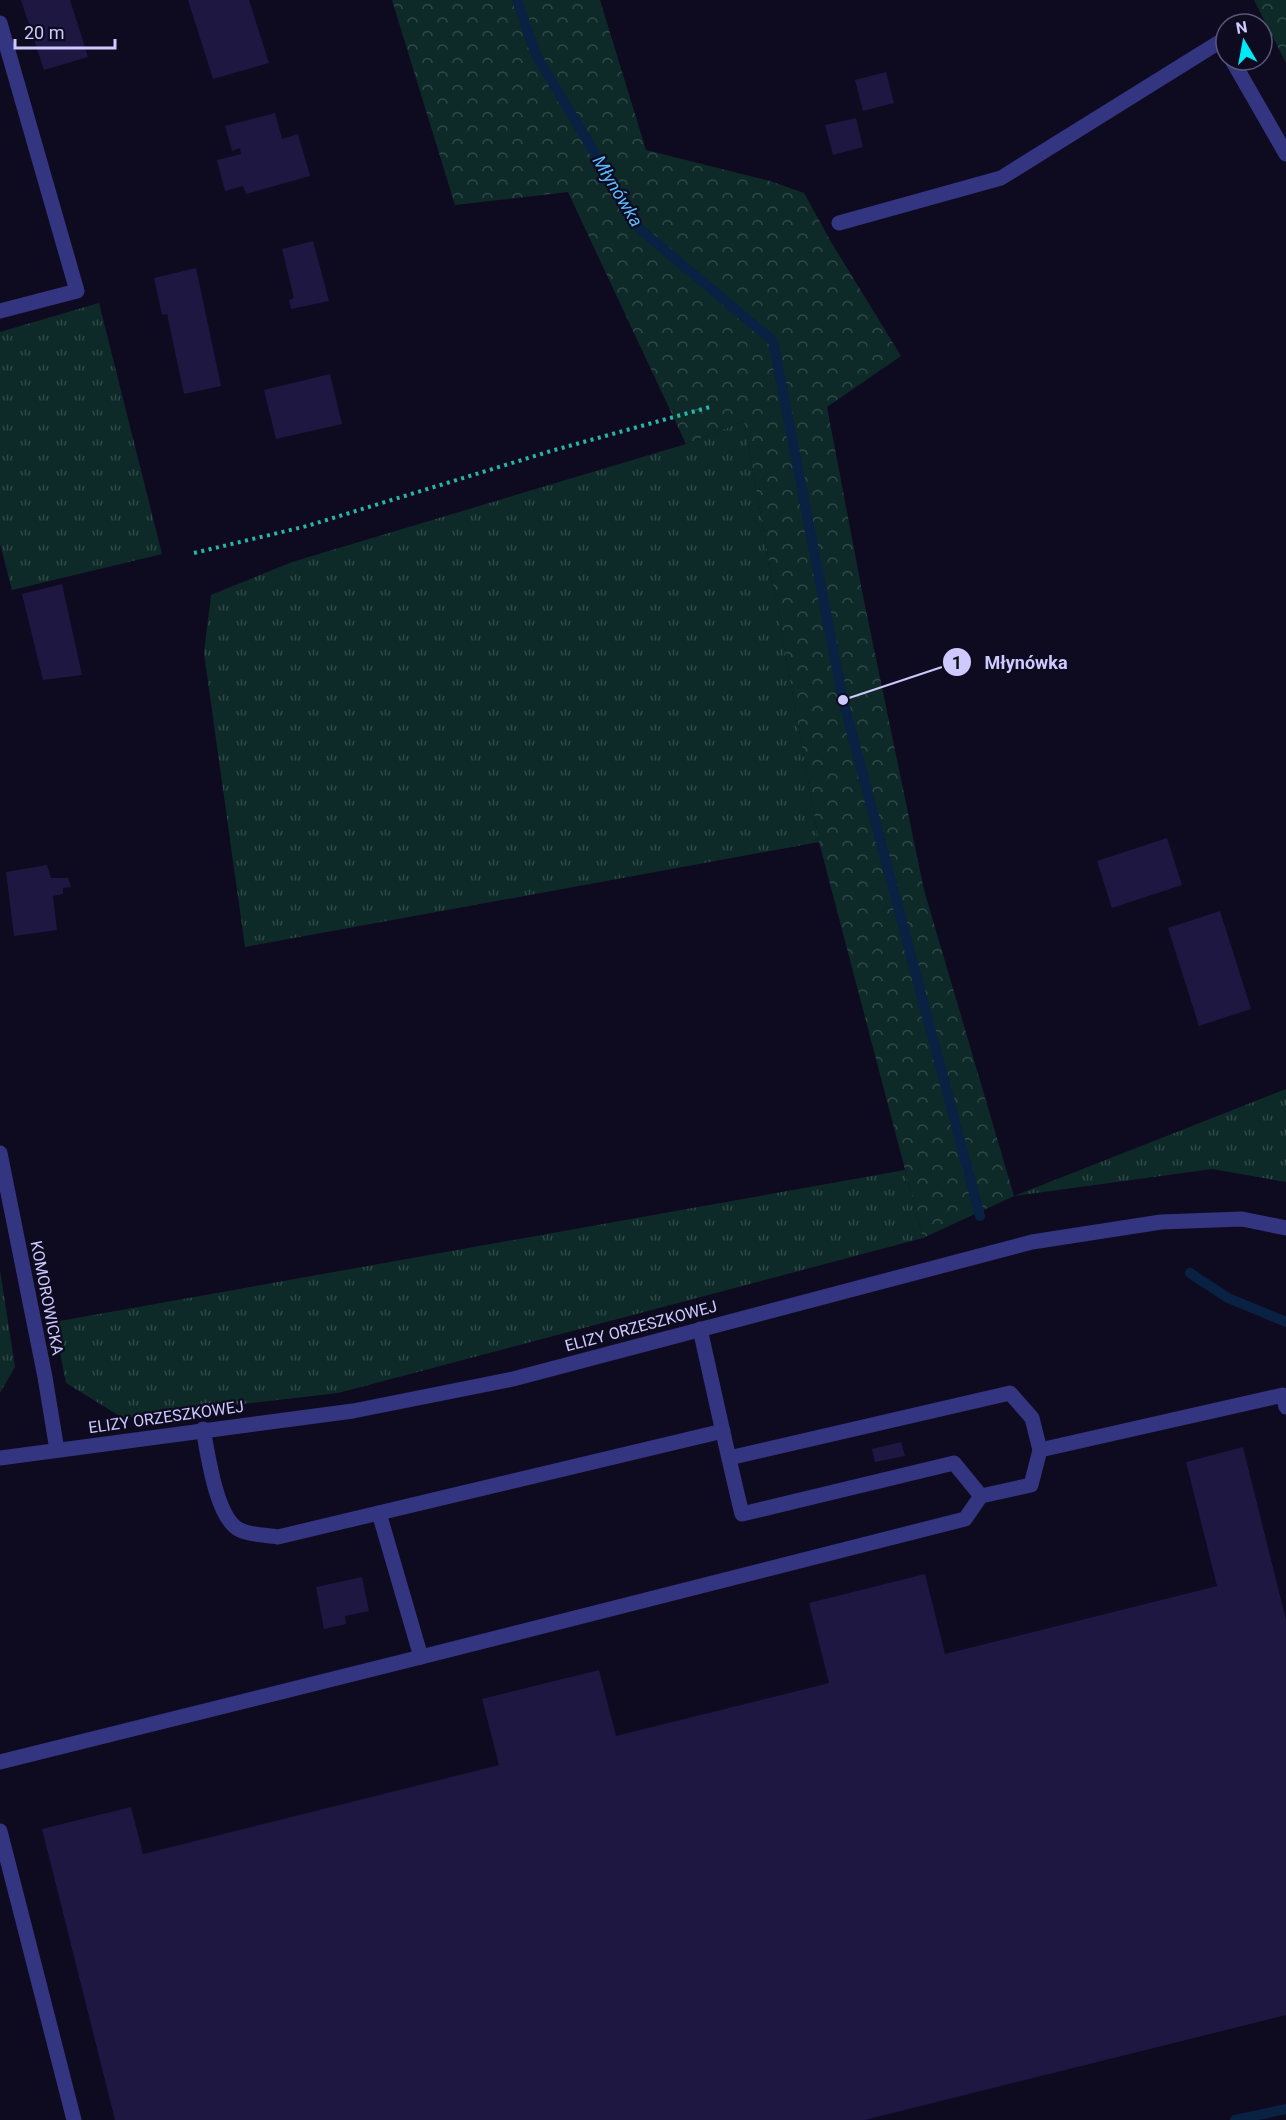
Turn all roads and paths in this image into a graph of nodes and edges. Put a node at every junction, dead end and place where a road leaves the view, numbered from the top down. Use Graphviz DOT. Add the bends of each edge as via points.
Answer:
graph roads {
  1 [pos="0,23"];
  2 [pos="1214,45"];
  3 [pos="1239,72"];
  4 [pos="1286,154"];
  5 [pos="839,223"];
  6 [pos="0,312"];
  7 [pos="710,407"];
  8 [pos="194,553"];
  9 [pos="0,1153"];
  10 [pos="1286,1228"];
  11 [pos="700,1329"];
  12 [pos="1286,1407"];
  13 [pos="203,1429"];
  14 [pos="723,1431"];
  15 [pos="57,1450"];
  16 [pos="1040,1450"];
  17 [pos="0,1458"];
  18 [pos="729,1458"];
  19 [pos="981,1496"];
  20 [pos="379,1513"];
  21 [pos="421,1657"];
  22 [pos="0,1762"];
  23 [pos="0,1831"];
  24 [pos="74,2120"];
  1 -- 6 [label="street" via="77,291"];
  2 -- 5 [label="street" via="1001,178"];
  3 -- 4 [label="street"];
  7 -- 8 [label="path" via="307,526"];
  9 -- 15 [label="street, KOMOROWICKA"];
  10 -- 11 [label="street, ELIZY ORZESZKOWEJ" via="1242,1219 1161,1222 1098,1230 1032,1242"];
  11 -- 13 [label="street, ELIZY ORZESZKOWEJ" via="513,1379 353,1411"];
  11 -- 14 [label="street"];
  12 -- 16 [label="street" via="1283,1395"];
  13 -- 15 [label="street, ELIZY ORZESZKOWEJ"];
  13 -- 20 [label="street" via="211,1474 224,1514 239,1530 278,1537"];
  14 -- 18 [label="street"];
  14 -- 20 [label="street"];
  15 -- 17 [label="street, ELIZY ORZESZKOWEJ"];
  16 -- 18 [label="street" via="1032,1418 1010,1393"];
  16 -- 19 [label="street" via="1031,1485"];
  18 -- 19 [label="street" via="742,1514 954,1463"];
  19 -- 21 [label="street" via="965,1518"];
  20 -- 21 [label="street"];
  21 -- 22 [label="street"];
  23 -- 24 [label="street"];
}
